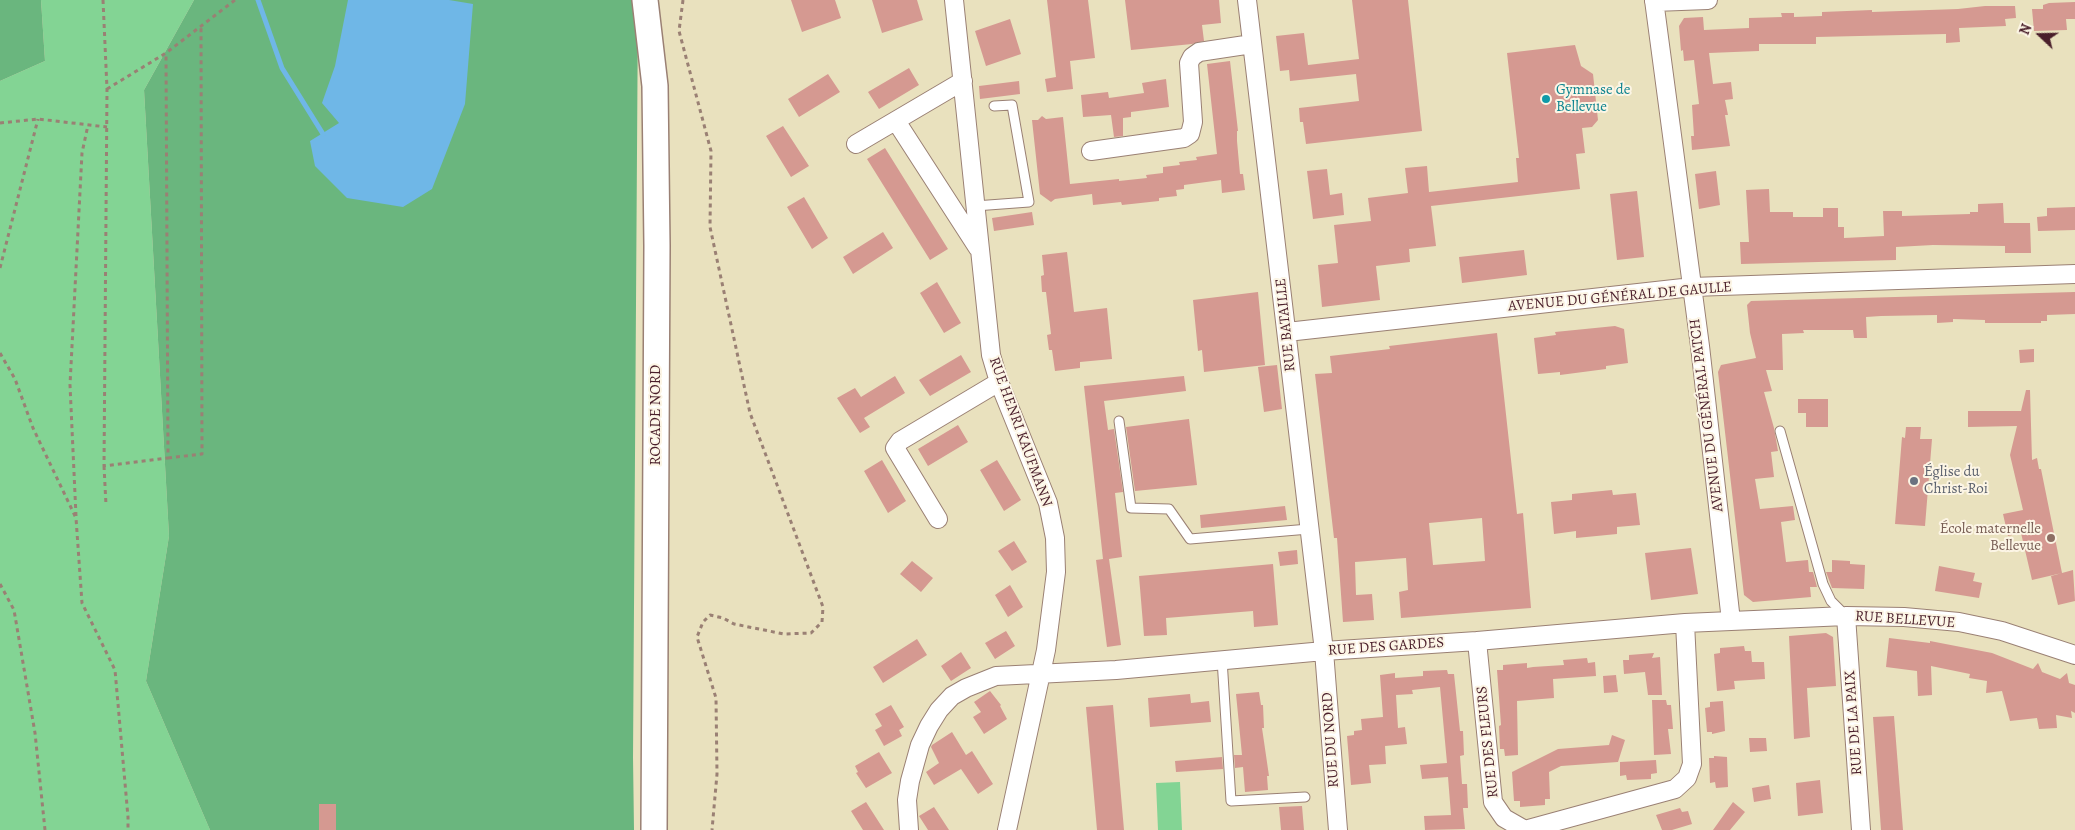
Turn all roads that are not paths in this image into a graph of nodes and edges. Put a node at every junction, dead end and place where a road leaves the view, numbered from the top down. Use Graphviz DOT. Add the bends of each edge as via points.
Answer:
graph roads {
  1 [pos="645,0"];
  2 [pos="954,0"];
  3 [pos="1247,0"];
  4 [pos="1708,0"];
  5 [pos="1654,1"];
  6 [pos="1252,44"];
  7 [pos="963,81"];
  8 [pos="994,106"];
  9 [pos="896,121"];
  10 [pos="856,144"];
  11 [pos="1091,151"];
  12 [pos="975,206"];
  13 [pos="980,251"];
  14 [pos="2075,274"];
  15 [pos="1692,287"];
  16 [pos="1287,332"];
  17 [pos="999,382"];
  18 [pos="1119,421"];
  19 [pos="1780,431"];
  20 [pos="938,519"];
  21 [pos="1309,529"];
  22 [pos="1846,616"];
  23 [pos="1731,621"];
  24 [pos="1685,624"];
  25 [pos="1477,641"];
  26 [pos="1324,651"];
  27 [pos="2075,655"];
  28 [pos="1222,659"];
  29 [pos="1040,674"];
  30 [pos="1305,797"];
  31 [pos="654,830"];
  32 [pos="909,830"];
  33 [pos="1007,830"];
  34 [pos="1338,830"];
  35 [pos="1861,830"];
  1 -- 31 [label="main road, ROCADE NORD" via="655,86 657,246"];
  2 -- 7 [label="street, RUE HENRI KAUFMANN"];
  3 -- 6 [label="street, RUE BATAILLE"];
  4 -- 5 [label="street"];
  5 -- 15 [label="street, AVENUE DU GÉNÉRAL PATCH"];
  6 -- 11 [label="street" via="1199,52 1192,57 1189,63 1193,122 1190,134 1184,138"];
  6 -- 16 [label="street, RUE BATAILLE"];
  7 -- 9 [label="street"];
  7 -- 12 [label="street, RUE HENRI KAUFMANN"];
  8 -- 12 [label="lane" via="1012,105 1029,202"];
  9 -- 10 [label="street"];
  9 -- 13 [label="street"];
  12 -- 13 [label="street, RUE HENRI KAUFMANN"];
  13 -- 17 [label="street, RUE HENRI KAUFMANN" via="991,356"];
  14 -- 15 [label="street, AVENUE DU GÉNÉRAL DE GAULLE"];
  15 -- 16 [label="street, AVENUE DU GÉNÉRAL DE GAULLE"];
  15 -- 23 [label="street, AVENUE DU GÉNÉRAL PATCH"];
  16 -- 21 [label="street, RUE BATAILLE"];
  17 -- 20 [label="street" via="900,440 895,448"];
  17 -- 29 [label="street, RUE HENRI KAUFMANN" via="1048,503 1055,538 1056,572"];
  18 -- 21 [label="lane" via="1131,508 1169,509 1190,538"];
  19 -- 22 [label="lane" via="1823,584 1831,601"];
  21 -- 26 [label="street, RUE BATAILLE"];
  22 -- 23 [label="street, RUE BELLEVUE"];
  22 -- 27 [label="street, RUE BELLEVUE" via="1959,622 2002,631"];
  22 -- 35 [label="street, RUE DE LA PAIX"];
  23 -- 24 [label="street, RUE DES GARDES"];
  24 -- 25 [label="street, RUE DES GARDES"];
  24 -- 25 [label="street, RUE DES FLEURS" via="1692,764 1687,778 1675,789 1525,830 1504,818 1493,802"];
  25 -- 26 [label="street, RUE DES GARDES"];
  26 -- 28 [label="street, RUE DES GARDES"];
  26 -- 34 [label="street, RUE DU NORD"];
  28 -- 29 [label="street, RUE DES GARDES"];
  28 -- 30 [label="lane" via="1231,801"];
  29 -- 32 [label="street, RUE DES GARDES" via="996,676 952,696 939,710 914,762 907,800"];
  29 -- 33 [label="street, RUE HENRI KAUFMANN"];
}
